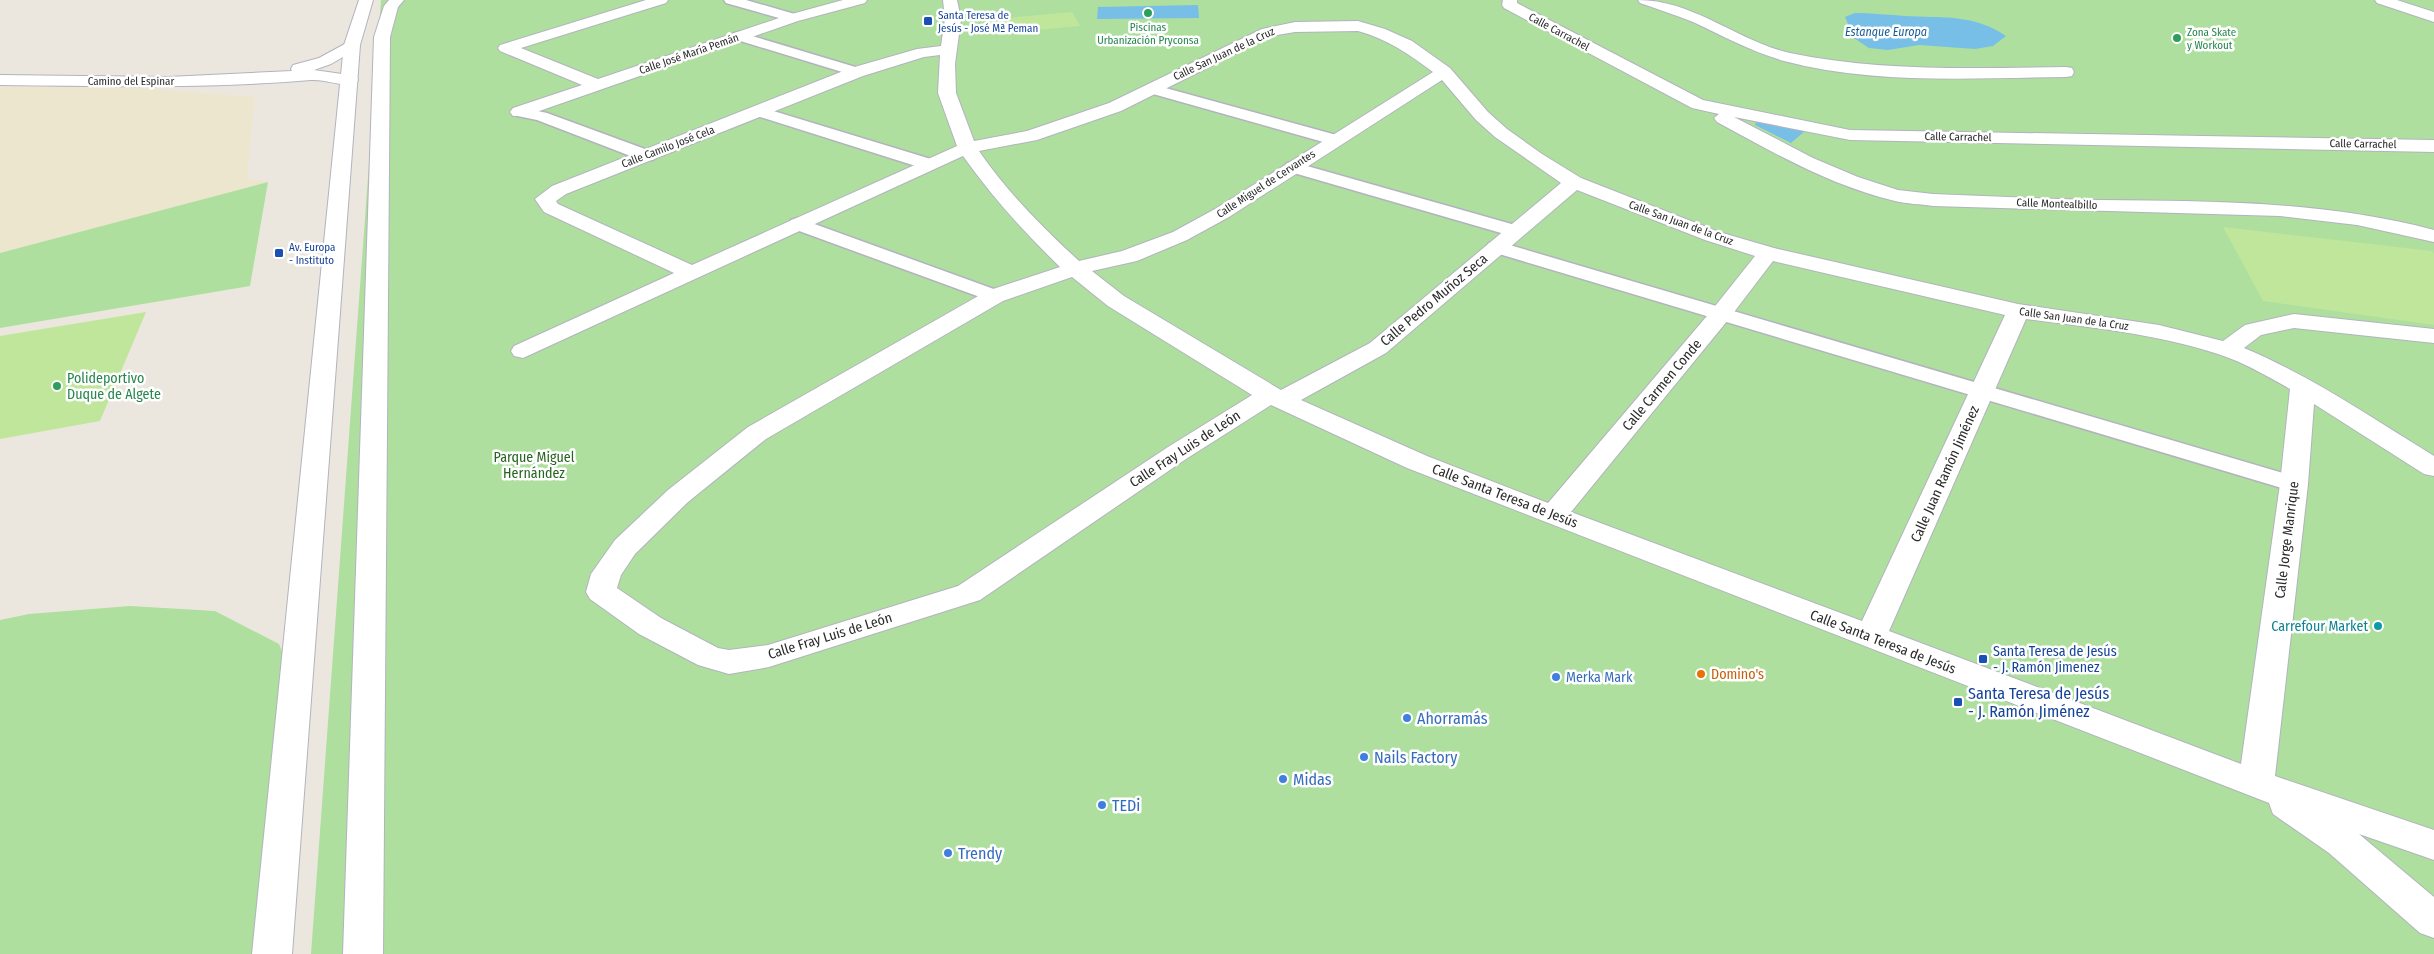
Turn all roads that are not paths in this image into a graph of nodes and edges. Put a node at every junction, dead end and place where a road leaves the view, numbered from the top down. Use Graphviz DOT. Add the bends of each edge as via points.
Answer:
graph roads {
  1 [pos="366,0"];
  2 [pos="396,0"];
  3 [pos="661,0"];
  4 [pos="731,0"];
  5 [pos="860,0"];
  6 [pos="950,0"];
  7 [pos="1645,0"];
  8 [pos="2382,0"];
  9 [pos="1510,3"];
  10 [pos="2434,17"];
  11 [pos="793,18"];
  12 [pos="739,36"];
  13 [pos="382,37"];
  14 [pos="352,45"];
  15 [pos="948,50"];
  16 [pos="857,72"];
  17 [pos="1444,72"];
  18 [pos="2066,72"];
  19 [pos="261,79"];
  20 [pos="0,80"];
  21 [pos="350,80"];
  22 [pos="598,85"];
  23 [pos="1151,89"];
  24 [pos="1698,104"];
  25 [pos="519,112"];
  26 [pos="760,112"];
  27 [pos="1334,140"];
  28 [pos="2434,146"];
  29 [pos="967,148"];
  30 [pos="1840,153"];
  31 [pos="647,156"];
  32 [pos="928,164"];
  33 [pos="1293,167"];
  34 [pos="1574,182"];
  35 [pos="798,224"];
  36 [pos="1515,231"];
  37 [pos="2434,236"];
  38 [pos="1496,247"];
  39 [pos="1768,253"];
  40 [pos="1075,270"];
  41 [pos="690,272"];
  42 [pos="995,296"];
  43 [pos="2018,312"];
  44 [pos="1720,315"];
  45 [pos="2434,336"];
  46 [pos="2227,349"];
  47 [pos="523,351"];
  48 [pos="2303,386"];
  49 [pos="1982,392"];
  50 [pos="1276,398"];
  51 [pos="2434,468"];
  52 [pos="2294,484"];
  53 [pos="1553,515"];
  54 [pos="1872,637"];
  55 [pos="2256,784"];
  56 [pos="2434,845"];
  57 [pos="2434,921"];
  58 [pos="272,954"];
  59 [pos="363,954"];
  1 -- 13 [label="street"];
  1 -- 14 [label="street"];
  2 -- 13 [label="street" via="391,6"];
  3 -- 22 [label="street" via="506,48"];
  4 -- 11 [label="street"];
  5 -- 11 [label="street, Calle José María Pemán"];
  6 -- 15 [label="street, Calle Santa Teresa de Jesús" via="953,19"];
  7 -- 18 [label="street" via="1788,57 1860,69 1940,74"];
  8 -- 10 [label="street"];
  9 -- 24 [label="street, Calle Carrachel"];
  11 -- 12 [label="street, Calle José María Pemán"];
  12 -- 16 [label="street"];
  12 -- 22 [label="street, Calle José María Pemán"];
  13 -- 59 [label="street"];
  14 -- 19 [label="street" via="325,61"];
  14 -- 21 [label="street"];
  15 -- 16 [label="street, Calle Camilo José Cela" via="923,52"];
  15 -- 29 [label="street, Calle Santa Teresa de Jesús" via="947,93"];
  16 -- 26 [label="street, Calle Camilo José Cela"];
  17 -- 23 [label="street, Calle San Juan de la Cruz" via="1406,44 1370,28 1286,28 1267,32"];
  17 -- 27 [label="street, Calle Miguel de Cervantes"];
  17 -- 34 [label="street, Calle San Juan de la Cruz" via="1501,133"];
  19 -- 20 [label="street, Camino del Espinar" via="168,82"];
  19 -- 21 [label="street" via="320,74"];
  21 -- 58 [label="street"];
  22 -- 25 [label="street, Calle José María Pemán"];
  23 -- 27 [label="street"];
  23 -- 29 [label="street, Calle San Juan de la Cruz" via="1115,107 1031,136"];
  24 -- 30 [label="street, Calle Carrachel"];
  24 -- 30 [label="street, Calle Montealbillo" via="1801,158"];
  25 -- 31 [label="street" via="541,116"];
  26 -- 31 [label="street, Calle Camilo José Cela"];
  26 -- 32 [label="street"];
  27 -- 33 [label="street, Calle Miguel de Cervantes"];
  28 -- 30 [label="street, Calle Carrachel"];
  29 -- 32 [label="street"];
  29 -- 40 [label="street, Calle Santa Teresa de Jesús" via="1025,221"];
  30 -- 37 [label="street, Calle Montealbillo" via="1896,196 1933,200 2324,213 2401,226"];
  31 -- 41 [label="street, Calle Camilo José Cela" via="559,190 545,199 551,208"];
  32 -- 35 [label="street"];
  33 -- 36 [label="street"];
  33 -- 40 [label="street, Calle Miguel de Cervantes" via="1180,236 1129,256"];
  34 -- 36 [label="street, Calle Pedro Muñoz Seca"];
  34 -- 39 [label="street, Calle San Juan de la Cruz" via="1712,236"];
  35 -- 41 [label="street"];
  35 -- 42 [label="street"];
  36 -- 38 [label="street, Calle Pedro Muñoz Seca"];
  38 -- 44 [label="street"];
  38 -- 50 [label="street, Calle Pedro Muñoz Seca" via="1378,348"];
  39 -- 43 [label="street, Calle San Juan de la Cruz"];
  39 -- 44 [label="street, Calle Carmen Conde"];
  40 -- 42 [label="street, Calle Fray Luis de León"];
  40 -- 50 [label="street, Calle Santa Teresa de Jesús" via="1116,301"];
  41 -- 47 [label="street"];
  42 -- 50 [label="street, Calle Fray Luis de León" via="757,433 678,496 625,547 606,574 602,592 650,626 709,657 729,662 769,656 969,593 1177,453"];
  43 -- 46 [label="street, Calle San Juan de la Cruz" via="2159,332"];
  43 -- 49 [label="street, Calle Juan Ramón Jiménez"];
  44 -- 49 [label="street"];
  44 -- 53 [label="street, Calle Carmen Conde"];
  45 -- 46 [label="street" via="2294,321 2253,330"];
  46 -- 48 [label="street, Calle San Juan de la Cruz" via="2269,366"];
  48 -- 51 [label="street, Calle San Juan de la Cruz"];
  48 -- 52 [label="street, Calle Jorge Manrique"];
  49 -- 52 [label="street"];
  49 -- 54 [label="street, Calle Juan Ramón Jiménez"];
  50 -- 53 [label="street, Calle Santa Teresa de Jesús" via="1417,462"];
  52 -- 55 [label="street, Calle Jorge Manrique"];
  53 -- 54 [label="street, Calle Santa Teresa de Jesús"];
  54 -- 55 [label="street, Calle Santa Teresa de Jesús"];
  55 -- 56 [label="street"];
  55 -- 57 [label="street" via="2342,842"];
}
